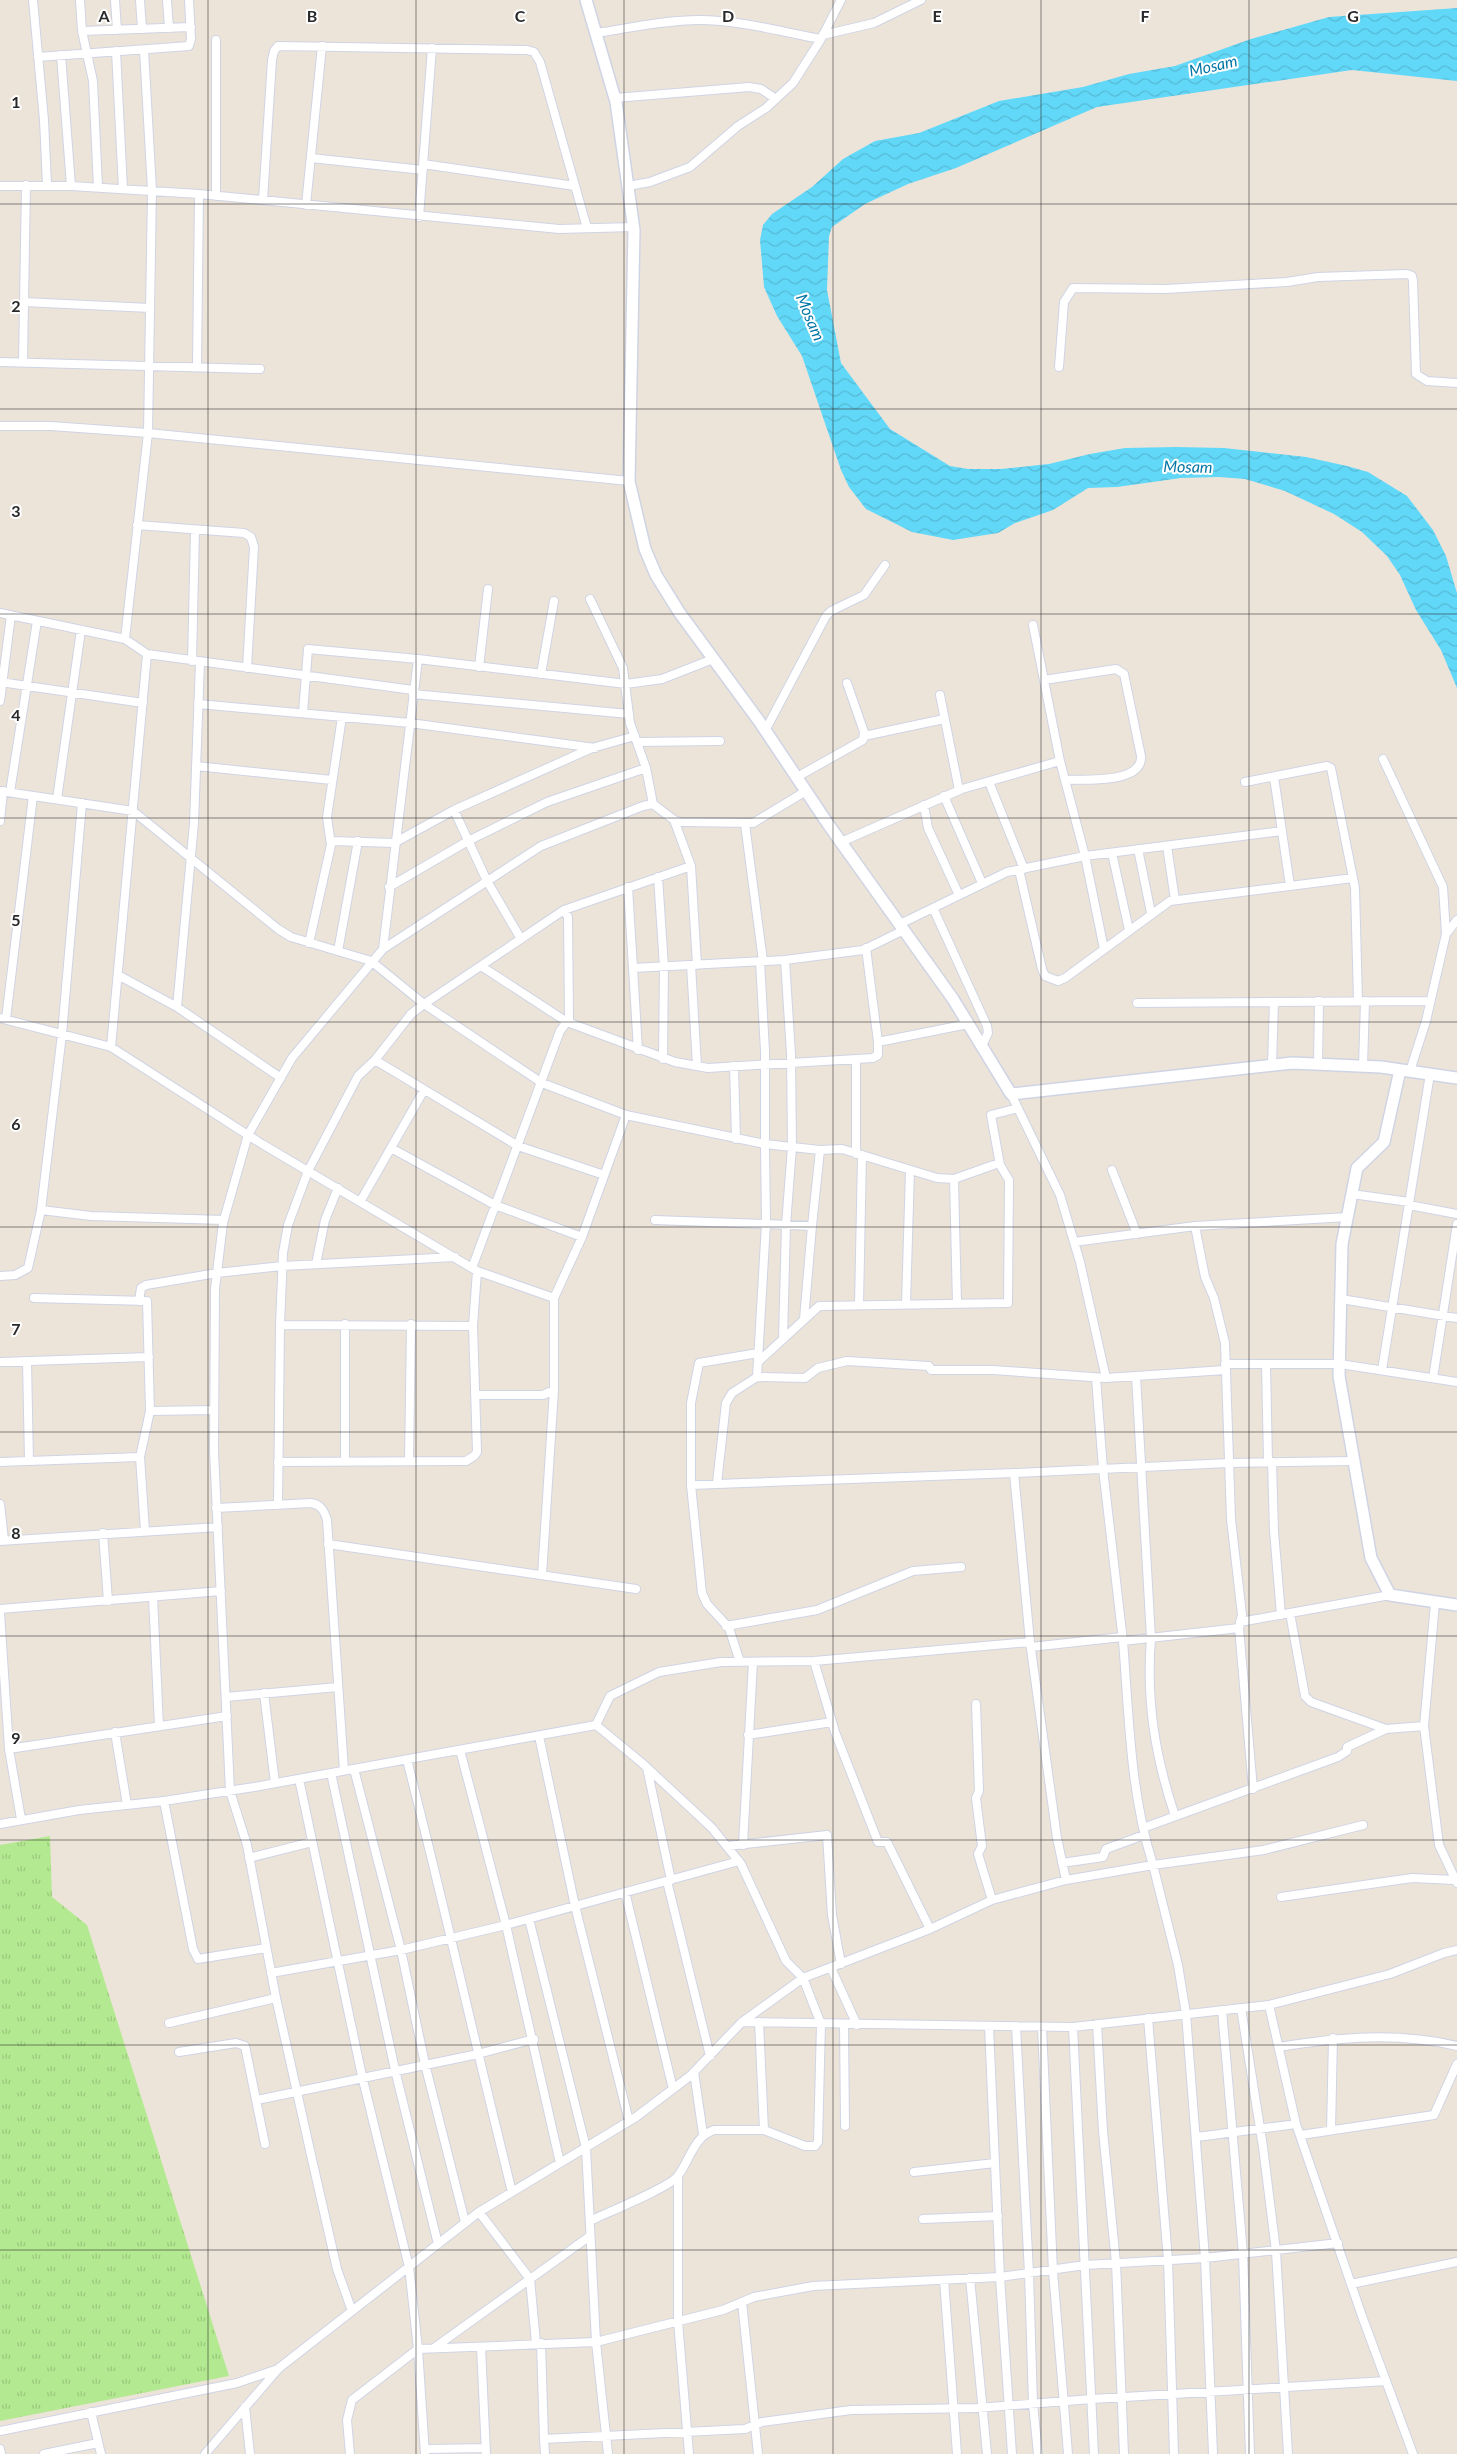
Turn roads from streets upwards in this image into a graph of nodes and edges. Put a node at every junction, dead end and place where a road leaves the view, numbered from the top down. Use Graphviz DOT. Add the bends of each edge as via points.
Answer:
graph roads {
  1 [pos="32,0"];
  2 [pos="80,0"];
  3 [pos="115,0"];
  4 [pos="140,0"];
  5 [pos="167,0"];
  6 [pos="189,0"];
  7 [pos="586,0"];
  8 [pos="841,0"];
  9 [pos="921,0"];
  10 [pos="191,27"];
  11 [pos="169,28"];
  12 [pos="142,29"];
  13 [pos="117,30"];
  14 [pos="82,31"];
  15 [pos="596,33"];
  16 [pos="822,37"];
  17 [pos="216,40"];
  18 [pos="322,46"];
  19 [pos="432,48"];
  20 [pos="144,50"];
  21 [pos="116,51"];
  22 [pos="88,52"];
  23 [pos="60,55"];
  24 [pos="38,57"];
  25 [pos="615,98"];
  26 [pos="776,99"];
  27 [pos="311,158"];
  28 [pos="423,167"];
  29 [pos="26,184"];
  30 [pos="47,185"];
  31 [pos="0,186"];
  32 [pos="71,186"];
  33 [pos="575,186"];
  34 [pos="628,186"];
  35 [pos="98,187"];
  36 [pos="123,189"];
  37 [pos="152,190"];
  38 [pos="199,194"];
  39 [pos="216,196"];
  40 [pos="263,200"];
  41 [pos="306,205"];
  42 [pos="419,216"];
  43 [pos="634,227"];
  44 [pos="587,228"];
  45 [pos="24,302"];
  46 [pos="150,308"];
  47 [pos="0,362"];
  48 [pos="23,362"];
  49 [pos="148,366"];
  50 [pos="1059,367"];
  51 [pos="198,368"];
  52 [pos="260,369"];
  53 [pos="1457,382"];
  54 [pos="0,426"];
  55 [pos="148,433"];
  56 [pos="629,481"];
  57 [pos="137,525"];
  58 [pos="196,530"];
  59 [pos="885,564"];
  60 [pos="488,589"];
  61 [pos="590,599"];
  62 [pos="554,601"];
  63 [pos="0,613"];
  64 [pos="11,615"];
  65 [pos="37,621"];
  66 [pos="1033,625"];
  67 [pos="81,630"];
  68 [pos="125,639"];
  69 [pos="147,654"];
  70 [pos="418,659"];
  71 [pos="714,659"];
  72 [pos="196,662"];
  73 [pos="478,667"];
  74 [pos="247,668"];
  75 [pos="541,674"];
  76 [pos="308,676"];
  77 [pos="1044,680"];
  78 [pos="2,683"];
  79 [pos="626,684"];
  80 [pos="847,684"];
  81 [pos="26,686"];
  82 [pos="413,692"];
  83 [pos="74,693"];
  84 [pos="940,695"];
  85 [pos="0,701"];
  86 [pos="142,703"];
  87 [pos="198,704"];
  88 [pos="303,713"];
  89 [pos="629,714"];
  90 [pos="342,717"];
  91 [pos="944,719"];
  92 [pos="410,723"];
  93 [pos="765,731"];
  94 [pos="864,736"];
  95 [pos="636,739"];
  96 [pos="720,741"];
  97 [pos="595,748"];
  98 [pos="1383,759"];
  99 [pos="1060,762"];
  100 [pos="196,766"];
  101 [pos="646,768"];
  102 [pos="1274,776"];
  103 [pos="797,777"];
  104 [pos="332,780"];
  105 [pos="1065,780"];
  106 [pos="989,782"];
  107 [pos="1245,782"];
  108 [pos="959,790"];
  109 [pos="5,791"];
  110 [pos="806,791"];
  111 [pos="33,796"];
  112 [pos="944,796"];
  113 [pos="57,799"];
  114 [pos="82,803"];
  115 [pos="653,804"];
  116 [pos="924,805"];
  117 [pos="454,810"];
  118 [pos="133,811"];
  119 [pos="674,820"];
  120 [pos="0,821"];
  121 [pos="745,824"];
  122 [pos="1282,831"];
  123 [pos="331,841"];
  124 [pos="468,841"];
  125 [pos="358,842"];
  126 [pos="842,842"];
  127 [pos="394,843"];
  128 [pos="1167,846"];
  129 [pos="1138,849"];
  130 [pos="1112,853"];
  131 [pos="1085,856"];
  132 [pos="192,859"];
  133 [pos="690,866"];
  134 [pos="1021,869"];
  135 [pos="658,876"];
  136 [pos="1353,878"];
  137 [pos="486,881"];
  138 [pos="982,883"];
  139 [pos="1290,886"];
  140 [pos="389,887"];
  141 [pos="628,887"];
  142 [pos="958,895"];
  143 [pos="1175,900"];
  144 [pos="933,908"];
  145 [pos="564,910"];
  146 [pos="1152,913"];
  147 [pos="1457,920"];
  148 [pos="902,927"];
  149 [pos="1128,930"];
  150 [pos="1446,934"];
  151 [pos="520,939"];
  152 [pos="309,942"];
  153 [pos="866,948"];
  154 [pos="382,949"];
  155 [pos="1104,949"];
  156 [pos="338,951"];
  157 [pos="785,960"];
  158 [pos="371,961"];
  159 [pos="762,961"];
  160 [pos="694,965"];
  161 [pos="481,966"];
  162 [pos="664,967"];
  163 [pos="633,968"];
  164 [pos="118,975"];
  165 [pos="1319,1001"];
  166 [pos="1362,1001"];
  167 [pos="1430,1001"];
  168 [pos="1274,1002"];
  169 [pos="1137,1003"];
  170 [pos="424,1004"];
  171 [pos="177,1007"];
  172 [pos="3,1019"];
  173 [pos="567,1022"];
  174 [pos="968,1024"];
  175 [pos="62,1034"];
  176 [pos="878,1042"];
  177 [pos="982,1046"];
  178 [pos="111,1047"];
  179 [pos="638,1050"];
  180 [pos="663,1059"];
  181 [pos="856,1059"];
  182 [pos="375,1060"];
  183 [pos="791,1063"];
  184 [pos="1318,1064"];
  185 [pos="765,1065"];
  186 [pos="1272,1065"];
  187 [pos="697,1066"];
  188 [pos="734,1066"];
  189 [pos="1363,1067"];
  190 [pos="1405,1071"];
  191 [pos="1430,1074"];
  192 [pos="281,1078"];
  193 [pos="1457,1078"];
  194 [pos="542,1083"];
  195 [pos="424,1090"];
  196 [pos="1011,1094"];
  197 [pos="1018,1108"];
  198 [pos="626,1115"];
  199 [pos="248,1135"];
  200 [pos="736,1139"];
  201 [pos="765,1144"];
  202 [pos="518,1146"];
  203 [pos="792,1147"];
  204 [pos="391,1148"];
  205 [pos="820,1150"];
  206 [pos="859,1154"];
  207 [pos="999,1164"];
  208 [pos="910,1170"];
  209 [pos="1112,1170"];
  210 [pos="308,1171"];
  211 [pos="604,1175"];
  212 [pos="954,1179"];
  213 [pos="338,1188"];
  214 [pos="1352,1194"];
  215 [pos="360,1202"];
  216 [pos="496,1205"];
  217 [pos="1409,1205"];
  218 [pos="41,1210"];
  219 [pos="1457,1214"];
  220 [pos="1348,1217"];
  221 [pos="224,1220"];
  222 [pos="655,1220"];
  223 [pos="766,1224"];
  224 [pos="1457,1224"];
  225 [pos="786,1225"];
  226 [pos="812,1226"];
  227 [pos="1195,1226"];
  228 [pos="1137,1234"];
  229 [pos="582,1237"];
  230 [pos="1074,1242"];
  231 [pos="455,1257"];
  232 [pos="316,1264"];
  233 [pos="282,1266"];
  234 [pos="475,1270"];
  235 [pos="217,1273"];
  236 [pos="0,1276"];
  237 [pos="34,1298"];
  238 [pos="554,1298"];
  239 [pos="1341,1299"];
  240 [pos="139,1300"];
  241 [pos="906,1304"];
  242 [pos="957,1304"];
  243 [pos="859,1305"];
  244 [pos="1392,1308"];
  245 [pos="1442,1316"];
  246 [pos="1457,1318"];
  247 [pos="804,1320"];
  248 [pos="345,1324"];
  249 [pos="411,1324"];
  250 [pos="280,1325"];
  251 [pos="473,1326"];
  252 [pos="783,1339"];
  253 [pos="758,1353"];
  254 [pos="149,1357"];
  255 [pos="27,1361"];
  256 [pos="0,1362"];
  257 [pos="758,1362"];
  258 [pos="1266,1364"];
  259 [pos="1340,1364"];
  260 [pos="1225,1367"];
  261 [pos="1382,1370"];
  262 [pos="1136,1376"];
  263 [pos="757,1377"];
  264 [pos="1096,1378"];
  265 [pos="1106,1378"];
  266 [pos="1433,1378"];
  267 [pos="1457,1382"];
  268 [pos="554,1390"];
  269 [pos="475,1395"];
  270 [pos="214,1410"];
  271 [pos="150,1411"];
  272 [pos="140,1457"];
  273 [pos="29,1461"];
  274 [pos="409,1461"];
  275 [pos="1354,1461"];
  276 [pos="0,1462"];
  277 [pos="278,1462"];
  278 [pos="345,1462"];
  279 [pos="1270,1462"];
  280 [pos="1229,1463"];
  281 [pos="1140,1467"];
  282 [pos="1103,1469"];
  283 [pos="1014,1473"];
  284 [pos="717,1483"];
  285 [pos="691,1485"];
  286 [pos="0,1504"];
  287 [pos="278,1505"];
  288 [pos="216,1508"];
  289 [pos="218,1527"];
  290 [pos="145,1531"];
  291 [pos="103,1533"];
  292 [pos="2,1540"];
  293 [pos="328,1544"];
  294 [pos="961,1567"];
  295 [pos="542,1575"];
  296 [pos="636,1589"];
  297 [pos="221,1591"];
  298 [pos="1390,1595"];
  299 [pos="153,1597"];
  300 [pos="108,1600"];
  301 [pos="1435,1603"];
  302 [pos="1457,1605"];
  303 [pos="0,1609"];
  304 [pos="0,1613"];
  305 [pos="1290,1613"];
  306 [pos="1281,1615"];
  307 [pos="0,1619"];
  308 [pos="1240,1625"];
  309 [pos="726,1626"];
  310 [pos="1151,1638"];
  311 [pos="1122,1639"];
  312 [pos="1031,1645"];
  313 [pos="814,1661"];
  314 [pos="740,1662"];
  315 [pos="752,1662"];
  316 [pos="338,1687"];
  317 [pos="264,1694"];
  318 [pos="226,1697"];
  319 [pos="976,1704"];
  320 [pos="227,1716"];
  321 [pos="832,1722"];
  322 [pos="596,1725"];
  323 [pos="159,1726"];
  324 [pos="1424,1726"];
  325 [pos="1386,1729"];
  326 [pos="115,1732"];
  327 [pos="748,1735"];
  328 [pos="539,1736"];
  329 [pos="8,1749"];
  330 [pos="460,1750"];
  331 [pos="407,1760"];
  332 [pos="648,1768"];
  333 [pos="354,1769"];
  334 [pos="344,1770"];
  335 [pos="331,1773"];
  336 [pos="299,1779"];
  337 [pos="275,1783"];
  338 [pos="1253,1788"];
  339 [pos="230,1791"];
  340 [pos="164,1801"];
  341 [pos="126,1805"];
  342 [pos="1175,1816"];
  343 [pos="21,1819"];
  344 [pos="0,1824"];
  345 [pos="1363,1825"];
  346 [pos="1143,1831"];
  347 [pos="312,1842"];
  348 [pos="743,1844"];
  349 [pos="727,1846"];
  350 [pos="249,1858"];
  351 [pos="738,1861"];
  352 [pos="1062,1863"];
  353 [pos="1154,1865"];
  354 [pos="669,1880"];
  355 [pos="1066,1880"];
  356 [pos="1456,1881"];
  357 [pos="625,1892"];
  358 [pos="1281,1897"];
  359 [pos="992,1900"];
  360 [pos="575,1906"];
  361 [pos="529,1919"];
  362 [pos="506,1925"];
  363 [pos="930,1929"];
  364 [pos="452,1938"];
  365 [pos="266,1948"];
  366 [pos="401,1950"];
  367 [pos="1457,1950"];
  368 [pos="371,1955"];
  369 [pos="338,1960"];
  370 [pos="841,1964"];
  371 [pos="831,1968"];
  372 [pos="271,1973"];
  373 [pos="803,1978"];
  374 [pos="276,1998"];
  375 [pos="1269,2005"];
  376 [pos="1241,2008"];
  377 [pos="1222,2010"];
  378 [pos="1186,2014"];
  379 [pos="1148,2018"];
  380 [pos="742,2022"];
  381 [pos="759,2022"];
  382 [pos="169,2023"];
  383 [pos="821,2024"];
  384 [pos="844,2024"];
  385 [pos="1097,2024"];
  386 [pos="857,2025"];
  387 [pos="989,2026"];
  388 [pos="1016,2026"];
  389 [pos="1042,2026"];
  390 [pos="1073,2027"];
  391 [pos="1333,2038"];
  392 [pos="534,2039"];
  393 [pos="1457,2046"];
  394 [pos="1279,2047"];
  395 [pos="179,2052"];
  396 [pos="478,2054"];
  397 [pos="710,2056"];
  398 [pos="425,2064"];
  399 [pos="1457,2064"];
  400 [pos="395,2070"];
  401 [pos="694,2072"];
  402 [pos="362,2076"];
  403 [pos="673,2089"];
  404 [pos="296,2091"];
  405 [pos="257,2100"];
  406 [pos="629,2121"];
  407 [pos="1296,2124"];
  408 [pos="845,2126"];
  409 [pos="1261,2129"];
  410 [pos="764,2130"];
  411 [pos="1331,2130"];
  412 [pos="1232,2132"];
  413 [pos="703,2134"];
  414 [pos="1300,2135"];
  415 [pos="1197,2137"];
  416 [pos="265,2144"];
  417 [pos="586,2148"];
  418 [pos="560,2162"];
  419 [pos="995,2163"];
  420 [pos="914,2172"];
  421 [pos="678,2176"];
  422 [pos="512,2192"];
  423 [pos="478,2212"];
  424 [pos="998,2216"];
  425 [pos="923,2219"];
  426 [pos="590,2220"];
  427 [pos="465,2222"];
  428 [pos="590,2236"];
  429 [pos="1338,2243"];
  430 [pos="438,2244"];
  431 [pos="1276,2251"];
  432 [pos="1243,2254"];
  433 [pos="1205,2258"];
  434 [pos="1168,2260"];
  435 [pos="1457,2262"];
  436 [pos="1116,2263"];
  437 [pos="1085,2265"];
  438 [pos="409,2267"];
  439 [pos="1053,2271"];
  440 [pos="1029,2274"];
  441 [pos="1000,2277"];
  442 [pos="970,2278"];
  443 [pos="530,2279"];
  444 [pos="944,2280"];
  445 [pos="1351,2284"];
  446 [pos="742,2302"];
  447 [pos="352,2312"];
  448 [pos="678,2320"];
  449 [pos="596,2342"];
  450 [pos="539,2343"];
  451 [pos="481,2347"];
  452 [pos="434,2348"];
  453 [pos="418,2349"];
  454 [pos="279,2368"];
  455 [pos="1386,2381"];
  456 [pos="1282,2388"];
  457 [pos="1247,2390"];
  458 [pos="1210,2392"];
  459 [pos="1172,2394"];
  460 [pos="1122,2397"];
  461 [pos="1092,2399"];
  462 [pos="1063,2402"];
  463 [pos="1033,2404"];
  464 [pos="1008,2406"];
  465 [pos="245,2407"];
  466 [pos="983,2408"];
  467 [pos="952,2409"];
  468 [pos="91,2412"];
  469 [pos="755,2425"];
  470 [pos="0,2431"];
  471 [pos="687,2433"];
  472 [pos="606,2436"];
  473 [pos="544,2438"];
  474 [pos="98,2443"];
  475 [pos="0,2449"];
  476 [pos="486,2451"];
  477 [pos="425,2452"];
  478 [pos="1,2454"];
  479 [pos="44,2454"];
  480 [pos="100,2454"];
  481 [pos="205,2454"];
  482 [pos="250,2454"];
  483 [pos="350,2454"];
  484 [pos="545,2454"];
  485 [pos="608,2454"];
  486 [pos="689,2454"];
  487 [pos="758,2454"];
  488 [pos="957,2454"];
  489 [pos="987,2454"];
  490 [pos="1012,2454"];
  491 [pos="1038,2454"];
  492 [pos="1068,2454"];
  493 [pos="1094,2454"];
  494 [pos="1124,2454"];
  495 [pos="1174,2454"];
  496 [pos="1213,2454"];
  497 [pos="1250,2454"];
  498 [pos="1288,2454"];
  499 [pos="1413,2454"];
  1 -- 24 [label="street"];
  2 -- 14 [label="street"];
  3 -- 13 [label="street"];
  4 -- 12 [label="street"];
  5 -- 11 [label="street"];
  6 -- 10 [label="street"];
  7 -- 15 [label="street"];
  8 -- 16 [label="street"];
  9 -- 16 [label="street" via="874,23"];
  10 -- 11 [label="street"];
  10 -- 20 [label="street" via="189,46"];
  11 -- 12 [label="street"];
  12 -- 13 [label="street"];
  13 -- 14 [label="street"];
  14 -- 22 [label="street"];
  15 -- 16 [label="street" via="701,20"];
  15 -- 25 [label="street"];
  16 -- 26 [label="street" via="792,83"];
  17 -- 39 [label="street"];
  18 -- 19 [label="street"];
  18 -- 27 [label="street"];
  18 -- 40 [label="street" via="283,45 274,51"];
  19 -- 28 [label="street"];
  19 -- 33 [label="street" via="534,52 540,62"];
  20 -- 21 [label="street"];
  20 -- 37 [label="street"];
  21 -- 22 [label="street"];
  21 -- 36 [label="street"];
  22 -- 23 [label="street"];
  22 -- 35 [label="street" via="93,81"];
  23 -- 24 [label="street"];
  23 -- 32 [label="street"];
  24 -- 30 [label="street"];
  25 -- 26 [label="street" via="749,87 761,89"];
  25 -- 34 [label="street"];
  26 -- 34 [label="street" via="690,167 650,182"];
  27 -- 28 [label="street"];
  27 -- 41 [label="street"];
  28 -- 33 [label="street"];
  28 -- 42 [label="street"];
  29 -- 30 [label="street"];
  29 -- 31 [label="street"];
  29 -- 45 [label="street"];
  30 -- 32 [label="street"];
  32 -- 35 [label="street"];
  33 -- 44 [label="street"];
  34 -- 43 [label="street"];
  35 -- 36 [label="street"];
  36 -- 37 [label="street"];
  37 -- 38 [label="street"];
  37 -- 46 [label="street"];
  38 -- 39 [label="street"];
  38 -- 51 [label="street"];
  39 -- 40 [label="street"];
  40 -- 41 [label="street"];
  41 -- 42 [label="street"];
  42 -- 44 [label="street" via="559,229"];
  43 -- 44 [label="street"];
  43 -- 56 [label="street"];
  45 -- 46 [label="street"];
  45 -- 48 [label="street"];
  46 -- 49 [label="street"];
  47 -- 48 [label="street"];
  48 -- 49 [label="street"];
  49 -- 51 [label="street"];
  49 -- 55 [label="street"];
  50 -- 53 [label="street" via="1064,302 1073,288 1166,289 1287,282 1318,277 1407,274 1413,281 1416,374 1427,381"];
  51 -- 52 [label="street"];
  54 -- 55 [label="street"];
  55 -- 56 [label="street"];
  55 -- 57 [label="street"];
  56 -- 71 [label="street" via="645,549 656,576"];
  57 -- 58 [label="street"];
  57 -- 68 [label="street"];
  58 -- 72 [label="street"];
  58 -- 74 [label="street" via="244,533 253,541"];
  59 -- 93 [label="street" via="864,595 826,616"];
  60 -- 73 [label="street"];
  61 -- 79 [label="street" via="621,662"];
  62 -- 75 [label="street"];
  63 -- 64 [label="street"];
  64 -- 65 [label="street"];
  64 -- 78 [label="street"];
  65 -- 67 [label="street"];
  65 -- 81 [label="street"];
  66 -- 77 [label="street"];
  67 -- 68 [label="street"];
  67 -- 83 [label="street"];
  68 -- 69 [label="street"];
  69 -- 72 [label="street"];
  69 -- 86 [label="street"];
  70 -- 73 [label="street"];
  70 -- 76 [label="street" via="308,649"];
  70 -- 82 [label="street"];
  71 -- 79 [label="street" via="662,679"];
  71 -- 93 [label="street"];
  72 -- 74 [label="street"];
  72 -- 87 [label="street"];
  73 -- 75 [label="street"];
  74 -- 76 [label="street"];
  75 -- 79 [label="street"];
  76 -- 82 [label="street"];
  76 -- 88 [label="street"];
  77 -- 99 [label="street"];
  77 -- 105 [label="street" via="1119,669 1124,674 1134,720 1141,756 1138,770 1118,778"];
  78 -- 81 [label="street"];
  78 -- 85 [label="street"];
  79 -- 89 [label="street"];
  80 -- 94 [label="street"];
  81 -- 83 [label="street"];
  81 -- 109 [label="street"];
  82 -- 89 [label="street"];
  82 -- 92 [label="street"];
  83 -- 86 [label="street"];
  83 -- 113 [label="street"];
  84 -- 91 [label="street"];
  86 -- 118 [label="street"];
  87 -- 88 [label="street"];
  87 -- 100 [label="street"];
  88 -- 90 [label="street"];
  89 -- 95 [label="street"];
  90 -- 92 [label="street"];
  90 -- 104 [label="street"];
  91 -- 94 [label="street"];
  91 -- 108 [label="street"];
  92 -- 97 [label="street"];
  92 -- 127 [label="street"];
  93 -- 103 [label="street"];
  94 -- 103 [label="street" via="862,742"];
  95 -- 96 [label="street"];
  95 -- 97 [label="street"];
  95 -- 101 [label="street"];
  97 -- 117 [label="street"];
  98 -- 150 [label="street" via="1443,887"];
  99 -- 105 [label="street"];
  99 -- 106 [label="street"];
  100 -- 104 [label="street"];
  100 -- 132 [label="street"];
  101 -- 115 [label="street"];
  101 -- 124 [label="street" via="553,799"];
  102 -- 107 [label="street"];
  102 -- 122 [label="street"];
  102 -- 136 [label="street" via="1330,767"];
  103 -- 110 [label="street"];
  104 -- 123 [label="street" via="326,823"];
  105 -- 131 [label="street"];
  106 -- 108 [label="street"];
  106 -- 134 [label="street"];
  108 -- 112 [label="street"];
  109 -- 111 [label="street"];
  109 -- 120 [label="street"];
  110 -- 121 [label="street" via="761,820"];
  110 -- 126 [label="street"];
  111 -- 113 [label="street"];
  111 -- 172 [label="street"];
  112 -- 116 [label="street"];
  112 -- 138 [label="street"];
  113 -- 114 [label="street"];
  114 -- 118 [label="street"];
  114 -- 175 [label="street"];
  115 -- 119 [label="street"];
  115 -- 137 [label="street" via="541,846"];
  116 -- 126 [label="street"];
  116 -- 142 [label="street" via="928,828"];
  117 -- 124 [label="street"];
  117 -- 127 [label="street"];
  118 -- 132 [label="street"];
  118 -- 164 [label="street"];
  119 -- 121 [label="street"];
  119 -- 133 [label="street"];
  121 -- 159 [label="street"];
  122 -- 128 [label="street"];
  122 -- 139 [label="street"];
  123 -- 125 [label="street"];
  123 -- 152 [label="street"];
  124 -- 137 [label="street"];
  124 -- 140 [label="street"];
  125 -- 127 [label="street"];
  125 -- 156 [label="street"];
  126 -- 148 [label="street"];
  127 -- 140 [label="street"];
  128 -- 129 [label="street"];
  128 -- 143 [label="street"];
  129 -- 130 [label="street"];
  129 -- 146 [label="street"];
  130 -- 131 [label="street"];
  130 -- 149 [label="street"];
  131 -- 134 [label="street"];
  131 -- 155 [label="street"];
  132 -- 152 [label="street" via="278,929"];
  132 -- 171 [label="street"];
  133 -- 135 [label="street"];
  133 -- 160 [label="street"];
  134 -- 138 [label="street"];
  134 -- 155 [label="street" via="1045,976 1058,981 1065,978"];
  135 -- 141 [label="street"];
  135 -- 162 [label="street"];
  136 -- 139 [label="street"];
  136 -- 166 [label="street"];
  137 -- 151 [label="street"];
  137 -- 154 [label="street"];
  138 -- 142 [label="street"];
  139 -- 143 [label="street"];
  140 -- 154 [label="street"];
  141 -- 145 [label="street"];
  141 -- 163 [label="street"];
  142 -- 144 [label="street"];
  143 -- 146 [label="street"];
  144 -- 148 [label="street"];
  144 -- 177 [label="street" via="987,1026 988,1033"];
  145 -- 151 [label="street"];
  145 -- 173 [label="street" via="568,917"];
  146 -- 149 [label="street"];
  147 -- 150 [label="street"];
  148 -- 153 [label="street"];
  148 -- 174 [label="street"];
  149 -- 155 [label="street"];
  150 -- 167 [label="street"];
  151 -- 161 [label="street"];
  152 -- 156 [label="street"];
  153 -- 157 [label="street"];
  153 -- 176 [label="street"];
  154 -- 158 [label="street"];
  156 -- 158 [label="street"];
  157 -- 159 [label="street"];
  157 -- 183 [label="street"];
  158 -- 170 [label="street"];
  158 -- 192 [label="street" via="292,1058"];
  159 -- 160 [label="street"];
  159 -- 185 [label="street"];
  160 -- 162 [label="street"];
  160 -- 187 [label="street"];
  161 -- 170 [label="street"];
  161 -- 173 [label="street"];
  162 -- 163 [label="street"];
  162 -- 180 [label="street"];
  163 -- 179 [label="street"];
  164 -- 171 [label="street"];
  164 -- 178 [label="street"];
  165 -- 166 [label="street"];
  165 -- 168 [label="street"];
  165 -- 184 [label="street"];
  166 -- 167 [label="street"];
  166 -- 189 [label="street"];
  167 -- 190 [label="street"];
  168 -- 169 [label="street"];
  168 -- 186 [label="street"];
  170 -- 182 [label="street" via="411,1014"];
  170 -- 194 [label="street"];
  171 -- 192 [label="street"];
  172 -- 175 [label="street"];
  173 -- 179 [label="street"];
  173 -- 194 [label="street" via="560,1031"];
  174 -- 176 [label="street"];
  174 -- 177 [label="street"];
  175 -- 178 [label="street"];
  175 -- 218 [label="street"];
  176 -- 181 [label="street" via="878,1055"];
  177 -- 196 [label="street"];
  178 -- 199 [label="street"];
  179 -- 180 [label="street"];
  180 -- 187 [label="street"];
  181 -- 183 [label="street"];
  181 -- 206 [label="street"];
  182 -- 195 [label="street"];
  182 -- 210 [label="street" via="358,1076"];
  183 -- 185 [label="street"];
  183 -- 203 [label="street"];
  184 -- 186 [label="street"];
  184 -- 189 [label="street"];
  185 -- 188 [label="street"];
  185 -- 201 [label="street"];
  186 -- 196 [label="street"];
  187 -- 188 [label="street"];
  188 -- 200 [label="street"];
  189 -- 190 [label="street"];
  190 -- 191 [label="street"];
  190 -- 214 [label="street" via="1384,1142 1357,1168"];
  191 -- 193 [label="street"];
  191 -- 217 [label="street"];
  192 -- 199 [label="street"];
  194 -- 198 [label="street"];
  194 -- 202 [label="street"];
  195 -- 202 [label="street"];
  195 -- 204 [label="street"];
  196 -- 197 [label="street"];
  197 -- 207 [label="street" via="991,1115"];
  197 -- 230 [label="street" via="1060,1195"];
  198 -- 200 [label="street"];
  198 -- 211 [label="street"];
  199 -- 210 [label="street"];
  199 -- 221 [label="street"];
  200 -- 201 [label="street"];
  201 -- 203 [label="street"];
  201 -- 223 [label="street"];
  202 -- 211 [label="street"];
  202 -- 216 [label="street"];
  203 -- 205 [label="street"];
  203 -- 225 [label="street"];
  204 -- 215 [label="street"];
  204 -- 216 [label="street"];
  205 -- 206 [label="street" via="842,1149"];
  205 -- 226 [label="street"];
  206 -- 208 [label="street"];
  206 -- 243 [label="street"];
  207 -- 212 [label="street"];
  207 -- 242 [label="street" via="1009,1180 1008,1303"];
  208 -- 212 [label="street"];
  208 -- 241 [label="street"];
  209 -- 228 [label="street"];
  210 -- 213 [label="street"];
  210 -- 233 [label="street" via="288,1225"];
  211 -- 229 [label="street"];
  212 -- 242 [label="street"];
  213 -- 215 [label="street"];
  213 -- 232 [label="street" via="323,1228"];
  214 -- 217 [label="street" via="1409,1202"];
  214 -- 220 [label="street"];
  215 -- 231 [label="street"];
  216 -- 229 [label="street"];
  216 -- 234 [label="street"];
  217 -- 219 [label="street"];
  217 -- 244 [label="street"];
  218 -- 221 [label="street" via="91,1216"];
  218 -- 236 [label="street" via="28,1268 15,1275"];
  220 -- 227 [label="street"];
  220 -- 239 [label="street" via="1342,1244"];
  221 -- 235 [label="street"];
  222 -- 223 [label="street"];
  223 -- 225 [label="street"];
  223 -- 253 [label="street"];
  224 -- 245 [label="street"];
  225 -- 226 [label="street"];
  225 -- 252 [label="street"];
  226 -- 247 [label="street"];
  227 -- 228 [label="street"];
  227 -- 260 [label="street" via="1205,1277 1214,1298 1225,1343"];
  228 -- 230 [label="street"];
  229 -- 238 [label="street"];
  230 -- 265 [label="street"];
  231 -- 232 [label="street"];
  231 -- 234 [label="street"];
  232 -- 233 [label="street"];
  233 -- 235 [label="street"];
  233 -- 250 [label="street"];
  234 -- 238 [label="street"];
  234 -- 251 [label="street"];
  235 -- 240 [label="street" via="146,1285 141,1288"];
  235 -- 270 [label="street"];
  237 -- 240 [label="street"];
  238 -- 268 [label="street"];
  239 -- 244 [label="street"];
  239 -- 259 [label="street"];
  240 -- 254 [label="street" via="147,1301"];
  241 -- 242 [label="street"];
  241 -- 243 [label="street"];
  243 -- 247 [label="street" via="819,1306"];
  244 -- 245 [label="street"];
  244 -- 261 [label="street"];
  245 -- 246 [label="street"];
  245 -- 266 [label="street"];
  247 -- 252 [label="street"];
  248 -- 249 [label="street"];
  248 -- 250 [label="street"];
  248 -- 278 [label="street"];
  249 -- 251 [label="street"];
  249 -- 274 [label="street"];
  250 -- 277 [label="street"];
  251 -- 269 [label="street"];
  252 -- 257 [label="street"];
  253 -- 257 [label="street"];
  253 -- 285 [label="street" via="699,1363 691,1403"];
  254 -- 255 [label="street"];
  254 -- 271 [label="street"];
  255 -- 256 [label="street"];
  255 -- 273 [label="street"];
  257 -- 263 [label="street"];
  258 -- 259 [label="street"];
  258 -- 260 [label="street"];
  258 -- 279 [label="street"];
  259 -- 261 [label="street"];
  259 -- 275 [label="street" via="1339,1376"];
  260 -- 262 [label="street"];
  260 -- 280 [label="street"];
  261 -- 266 [label="street"];
  262 -- 265 [label="street"];
  262 -- 281 [label="street"];
  263 -- 264 [label="street" via="805,1378 818,1368 847,1361 929,1366 931,1370 993,1370"];
  263 -- 284 [label="street" via="732,1393 726,1403"];
  264 -- 265 [label="street"];
  264 -- 282 [label="street"];
  266 -- 267 [label="street"];
  268 -- 269 [label="street" via="543,1395"];
  268 -- 295 [label="street"];
  269 -- 274 [label="street" via="477,1452 474,1456 466,1461"];
  270 -- 271 [label="street"];
  270 -- 288 [label="street"];
  271 -- 272 [label="street"];
  272 -- 273 [label="street"];
  272 -- 290 [label="street"];
  273 -- 276 [label="street"];
  274 -- 278 [label="street"];
  275 -- 279 [label="street"];
  275 -- 298 [label="street" via="1371,1558"];
  277 -- 278 [label="street"];
  277 -- 287 [label="street"];
  279 -- 280 [label="street"];
  279 -- 306 [label="street"];
  280 -- 281 [label="street"];
  280 -- 308 [label="street" via="1231,1519 1242,1615"];
  281 -- 282 [label="street"];
  281 -- 310 [label="street"];
  282 -- 283 [label="street"];
  282 -- 311 [label="street"];
  283 -- 284 [label="street"];
  283 -- 312 [label="street"];
  284 -- 285 [label="street"];
  285 -- 309 [label="street" via="702,1593"];
  286 -- 292 [label="street"];
  287 -- 288 [label="street"];
  287 -- 293 [label="street" via="319,1505 327,1520"];
  288 -- 289 [label="street"];
  289 -- 290 [label="street"];
  289 -- 297 [label="street"];
  290 -- 291 [label="street"];
  291 -- 292 [label="street"];
  291 -- 300 [label="street"];
  293 -- 295 [label="street"];
  293 -- 316 [label="street"];
  294 -- 309 [label="street" via="912,1572 817,1610"];
  295 -- 296 [label="street"];
  297 -- 299 [label="street"];
  297 -- 318 [label="street"];
  298 -- 301 [label="street"];
  298 -- 305 [label="street"];
  299 -- 300 [label="street"];
  299 -- 323 [label="street"];
  300 -- 303 [label="street"];
  301 -- 302 [label="street"];
  301 -- 324 [label="street"];
  304 -- 307 [label="street"];
  305 -- 306 [label="street"];
  305 -- 325 [label="street" via="1305,1696 1312,1702"];
  306 -- 308 [label="street"];
  307 -- 329 [label="street"];
  308 -- 310 [label="street"];
  308 -- 338 [label="street"];
  309 -- 314 [label="street" via="732,1634"];
  310 -- 311 [label="street"];
  310 -- 342 [label="street" via="1150,1705 1161,1774"];
  311 -- 312 [label="street"];
  311 -- 346 [label="street"];
  312 -- 313 [label="street"];
  312 -- 352 [label="street"];
  313 -- 315 [label="street"];
  313 -- 321 [label="street"];
  314 -- 315 [label="street"];
  314 -- 322 [label="street" via="659,1672 610,1696"];
  315 -- 327 [label="street"];
  316 -- 317 [label="street"];
  316 -- 334 [label="street"];
  317 -- 318 [label="street"];
  317 -- 337 [label="street"];
  318 -- 320 [label="street"];
  319 -- 359 [label="street" via="979,1791 976,1798 982,1846 978,1854"];
  320 -- 323 [label="street"];
  320 -- 339 [label="street"];
  321 -- 327 [label="street"];
  321 -- 363 [label="street" via="878,1842 886,1842"];
  322 -- 328 [label="street"];
  322 -- 332 [label="street"];
  323 -- 326 [label="street"];
  324 -- 325 [label="street"];
  324 -- 356 [label="street" via="1439,1845"];
  325 -- 338 [label="street" via="1347,1747 1347,1751 1338,1757"];
  326 -- 329 [label="street"];
  326 -- 341 [label="street"];
  327 -- 348 [label="street"];
  328 -- 330 [label="street"];
  328 -- 360 [label="street"];
  329 -- 343 [label="street"];
  330 -- 331 [label="street"];
  330 -- 362 [label="street"];
  331 -- 333 [label="street"];
  331 -- 364 [label="street"];
  332 -- 349 [label="street"];
  332 -- 354 [label="street"];
  333 -- 334 [label="street"];
  333 -- 366 [label="street"];
  334 -- 335 [label="street"];
  335 -- 336 [label="street"];
  335 -- 368 [label="street"];
  336 -- 337 [label="street"];
  336 -- 347 [label="street"];
  337 -- 339 [label="street"];
  338 -- 342 [label="street"];
  339 -- 340 [label="street"];
  339 -- 350 [label="street"];
  340 -- 341 [label="street"];
  340 -- 365 [label="street" via="198,1959"];
  341 -- 343 [label="street"];
  342 -- 346 [label="street"];
  343 -- 344 [label="street"];
  345 -- 353 [label="street" via="1264,1850"];
  346 -- 352 [label="street" via="1106,1849 1102,1857"];
  346 -- 353 [label="street"];
  347 -- 350 [label="street"];
  347 -- 369 [label="street"];
  348 -- 349 [label="street"];
  348 -- 370 [label="street" via="826,1835 832,1914"];
  349 -- 351 [label="street"];
  350 -- 365 [label="street"];
  351 -- 354 [label="street"];
  351 -- 373 [label="street" via="786,1961"];
  352 -- 355 [label="street"];
  353 -- 355 [label="street"];
  353 -- 378 [label="street"];
  354 -- 357 [label="street"];
  354 -- 397 [label="street"];
  355 -- 359 [label="street"];
  356 -- 358 [label="street" via="1412,1878"];
  357 -- 360 [label="street"];
  357 -- 403 [label="street"];
  359 -- 363 [label="street"];
  360 -- 361 [label="street"];
  360 -- 406 [label="street"];
  361 -- 362 [label="street"];
  361 -- 417 [label="street"];
  362 -- 364 [label="street"];
  362 -- 392 [label="street"];
  363 -- 370 [label="street"];
  364 -- 366 [label="street"];
  364 -- 396 [label="street"];
  365 -- 372 [label="street"];
  366 -- 368 [label="street"];
  366 -- 398 [label="street"];
  367 -- 375 [label="street" via="1444,1952 1390,1974"];
  368 -- 369 [label="street"];
  368 -- 400 [label="street"];
  369 -- 372 [label="street"];
  369 -- 402 [label="street"];
  370 -- 371 [label="street"];
  371 -- 373 [label="street"];
  371 -- 386 [label="street"];
  372 -- 374 [label="street"];
  373 -- 380 [label="street"];
  373 -- 383 [label="street"];
  374 -- 382 [label="street"];
  374 -- 404 [label="street"];
  375 -- 376 [label="street"];
  375 -- 394 [label="street"];
  376 -- 377 [label="street"];
  376 -- 409 [label="street"];
  377 -- 378 [label="street"];
  377 -- 412 [label="street"];
  378 -- 379 [label="street"];
  378 -- 415 [label="street"];
  379 -- 385 [label="street"];
  379 -- 434 [label="street"];
  380 -- 381 [label="street"];
  380 -- 397 [label="street"];
  381 -- 383 [label="street"];
  381 -- 410 [label="street"];
  383 -- 384 [label="street"];
  383 -- 410 [label="street" via="818,2142 815,2146 805,2146"];
  384 -- 386 [label="street"];
  384 -- 408 [label="street"];
  385 -- 390 [label="street"];
  385 -- 436 [label="street"];
  386 -- 387 [label="street"];
  387 -- 388 [label="street"];
  387 -- 419 [label="street"];
  388 -- 389 [label="street"];
  388 -- 440 [label="street"];
  389 -- 390 [label="street"];
  389 -- 439 [label="street"];
  390 -- 437 [label="street"];
  391 -- 393 [label="street" via="1421,2038"];
  391 -- 394 [label="street"];
  391 -- 411 [label="street"];
  392 -- 396 [label="street"];
  392 -- 418 [label="street" via="532,2046"];
  394 -- 407 [label="street"];
  395 -- 405 [label="street" via="236,2043 244,2046"];
  396 -- 398 [label="street"];
  396 -- 422 [label="street"];
  397 -- 401 [label="street"];
  398 -- 400 [label="street"];
  398 -- 427 [label="street"];
  399 -- 411 [label="street" via="1434,2115"];
  400 -- 402 [label="street"];
  400 -- 430 [label="street"];
  401 -- 403 [label="street"];
  401 -- 413 [label="street"];
  402 -- 404 [label="street"];
  402 -- 438 [label="street"];
  403 -- 406 [label="street"];
  404 -- 405 [label="street"];
  404 -- 447 [label="street" via="337,2269"];
  405 -- 416 [label="street"];
  406 -- 417 [label="street"];
  407 -- 409 [label="street"];
  407 -- 414 [label="street"];
  409 -- 412 [label="street"];
  409 -- 431 [label="street"];
  410 -- 413 [label="street" via="714,2130"];
  411 -- 414 [label="street"];
  412 -- 415 [label="street"];
  412 -- 432 [label="street"];
  413 -- 421 [label="street"];
  414 -- 429 [label="street"];
  415 -- 433 [label="street"];
  417 -- 418 [label="street"];
  417 -- 426 [label="street"];
  418 -- 422 [label="street"];
  419 -- 420 [label="street"];
  419 -- 424 [label="street"];
  421 -- 426 [label="street" via="668,2184"];
  421 -- 448 [label="street"];
  422 -- 423 [label="street"];
  423 -- 427 [label="street"];
  423 -- 443 [label="street"];
  424 -- 425 [label="street"];
  424 -- 441 [label="street"];
  426 -- 428 [label="street"];
  427 -- 430 [label="street"];
  428 -- 443 [label="street"];
  428 -- 449 [label="street"];
  429 -- 431 [label="street"];
  429 -- 445 [label="street"];
  430 -- 438 [label="street"];
  431 -- 432 [label="street"];
  431 -- 456 [label="street"];
  432 -- 433 [label="street"];
  432 -- 457 [label="street"];
  433 -- 434 [label="street"];
  433 -- 458 [label="street"];
  434 -- 436 [label="street"];
  434 -- 459 [label="street"];
  435 -- 445 [label="street"];
  436 -- 437 [label="street"];
  436 -- 460 [label="street"];
  437 -- 439 [label="street"];
  437 -- 461 [label="street"];
  438 -- 447 [label="street"];
  438 -- 453 [label="street"];
  439 -- 440 [label="street"];
  439 -- 462 [label="street"];
  440 -- 441 [label="street"];
  440 -- 463 [label="street"];
  441 -- 442 [label="street"];
  441 -- 464 [label="street"];
  442 -- 444 [label="street"];
  442 -- 466 [label="street"];
  443 -- 450 [label="street"];
  443 -- 452 [label="street"];
  444 -- 446 [label="street" via="813,2286"];
  444 -- 467 [label="street"];
  445 -- 455 [label="street"];
  446 -- 448 [label="street" via="723,2310"];
  446 -- 469 [label="street"];
  447 -- 454 [label="street"];
  448 -- 449 [label="street"];
  448 -- 471 [label="street"];
  449 -- 450 [label="street"];
  449 -- 472 [label="street"];
  450 -- 451 [label="street"];
  450 -- 473 [label="street"];
  451 -- 452 [label="street"];
  451 -- 476 [label="street"];
  452 -- 453 [label="street"];
  453 -- 477 [label="street"];
  453 -- 483 [label="street" via="352,2400 346,2420"];
  454 -- 465 [label="street"];
  454 -- 468 [label="street" via="237,2383"];
  455 -- 456 [label="street"];
  455 -- 499 [label="street"];
  456 -- 457 [label="street"];
  456 -- 498 [label="street" via="1286,2394"];
  457 -- 458 [label="street"];
  457 -- 497 [label="street"];
  458 -- 459 [label="street"];
  458 -- 496 [label="street"];
  459 -- 460 [label="street"];
  459 -- 495 [label="street"];
  460 -- 461 [label="street"];
  460 -- 494 [label="street"];
  461 -- 462 [label="street"];
  461 -- 493 [label="street"];
  462 -- 463 [label="street"];
  462 -- 492 [label="street"];
  463 -- 464 [label="street"];
  463 -- 491 [label="street"];
  464 -- 466 [label="street"];
  464 -- 490 [label="street"];
  465 -- 481 [label="street"];
  465 -- 482 [label="street"];
  466 -- 467 [label="street"];
  466 -- 489 [label="street"];
  467 -- 469 [label="street" via="851,2410"];
  467 -- 488 [label="street"];
  468 -- 470 [label="street"];
  468 -- 474 [label="street"];
  469 -- 471 [label="street" via="745,2429"];
  469 -- 487 [label="street"];
  471 -- 472 [label="street"];
  471 -- 486 [label="street"];
  472 -- 473 [label="street"];
  472 -- 485 [label="street"];
  473 -- 484 [label="street"];
  474 -- 479 [label="street"];
  474 -- 480 [label="street"];
  475 -- 478 [label="street"];
  476 -- 477 [label="street"];
}
